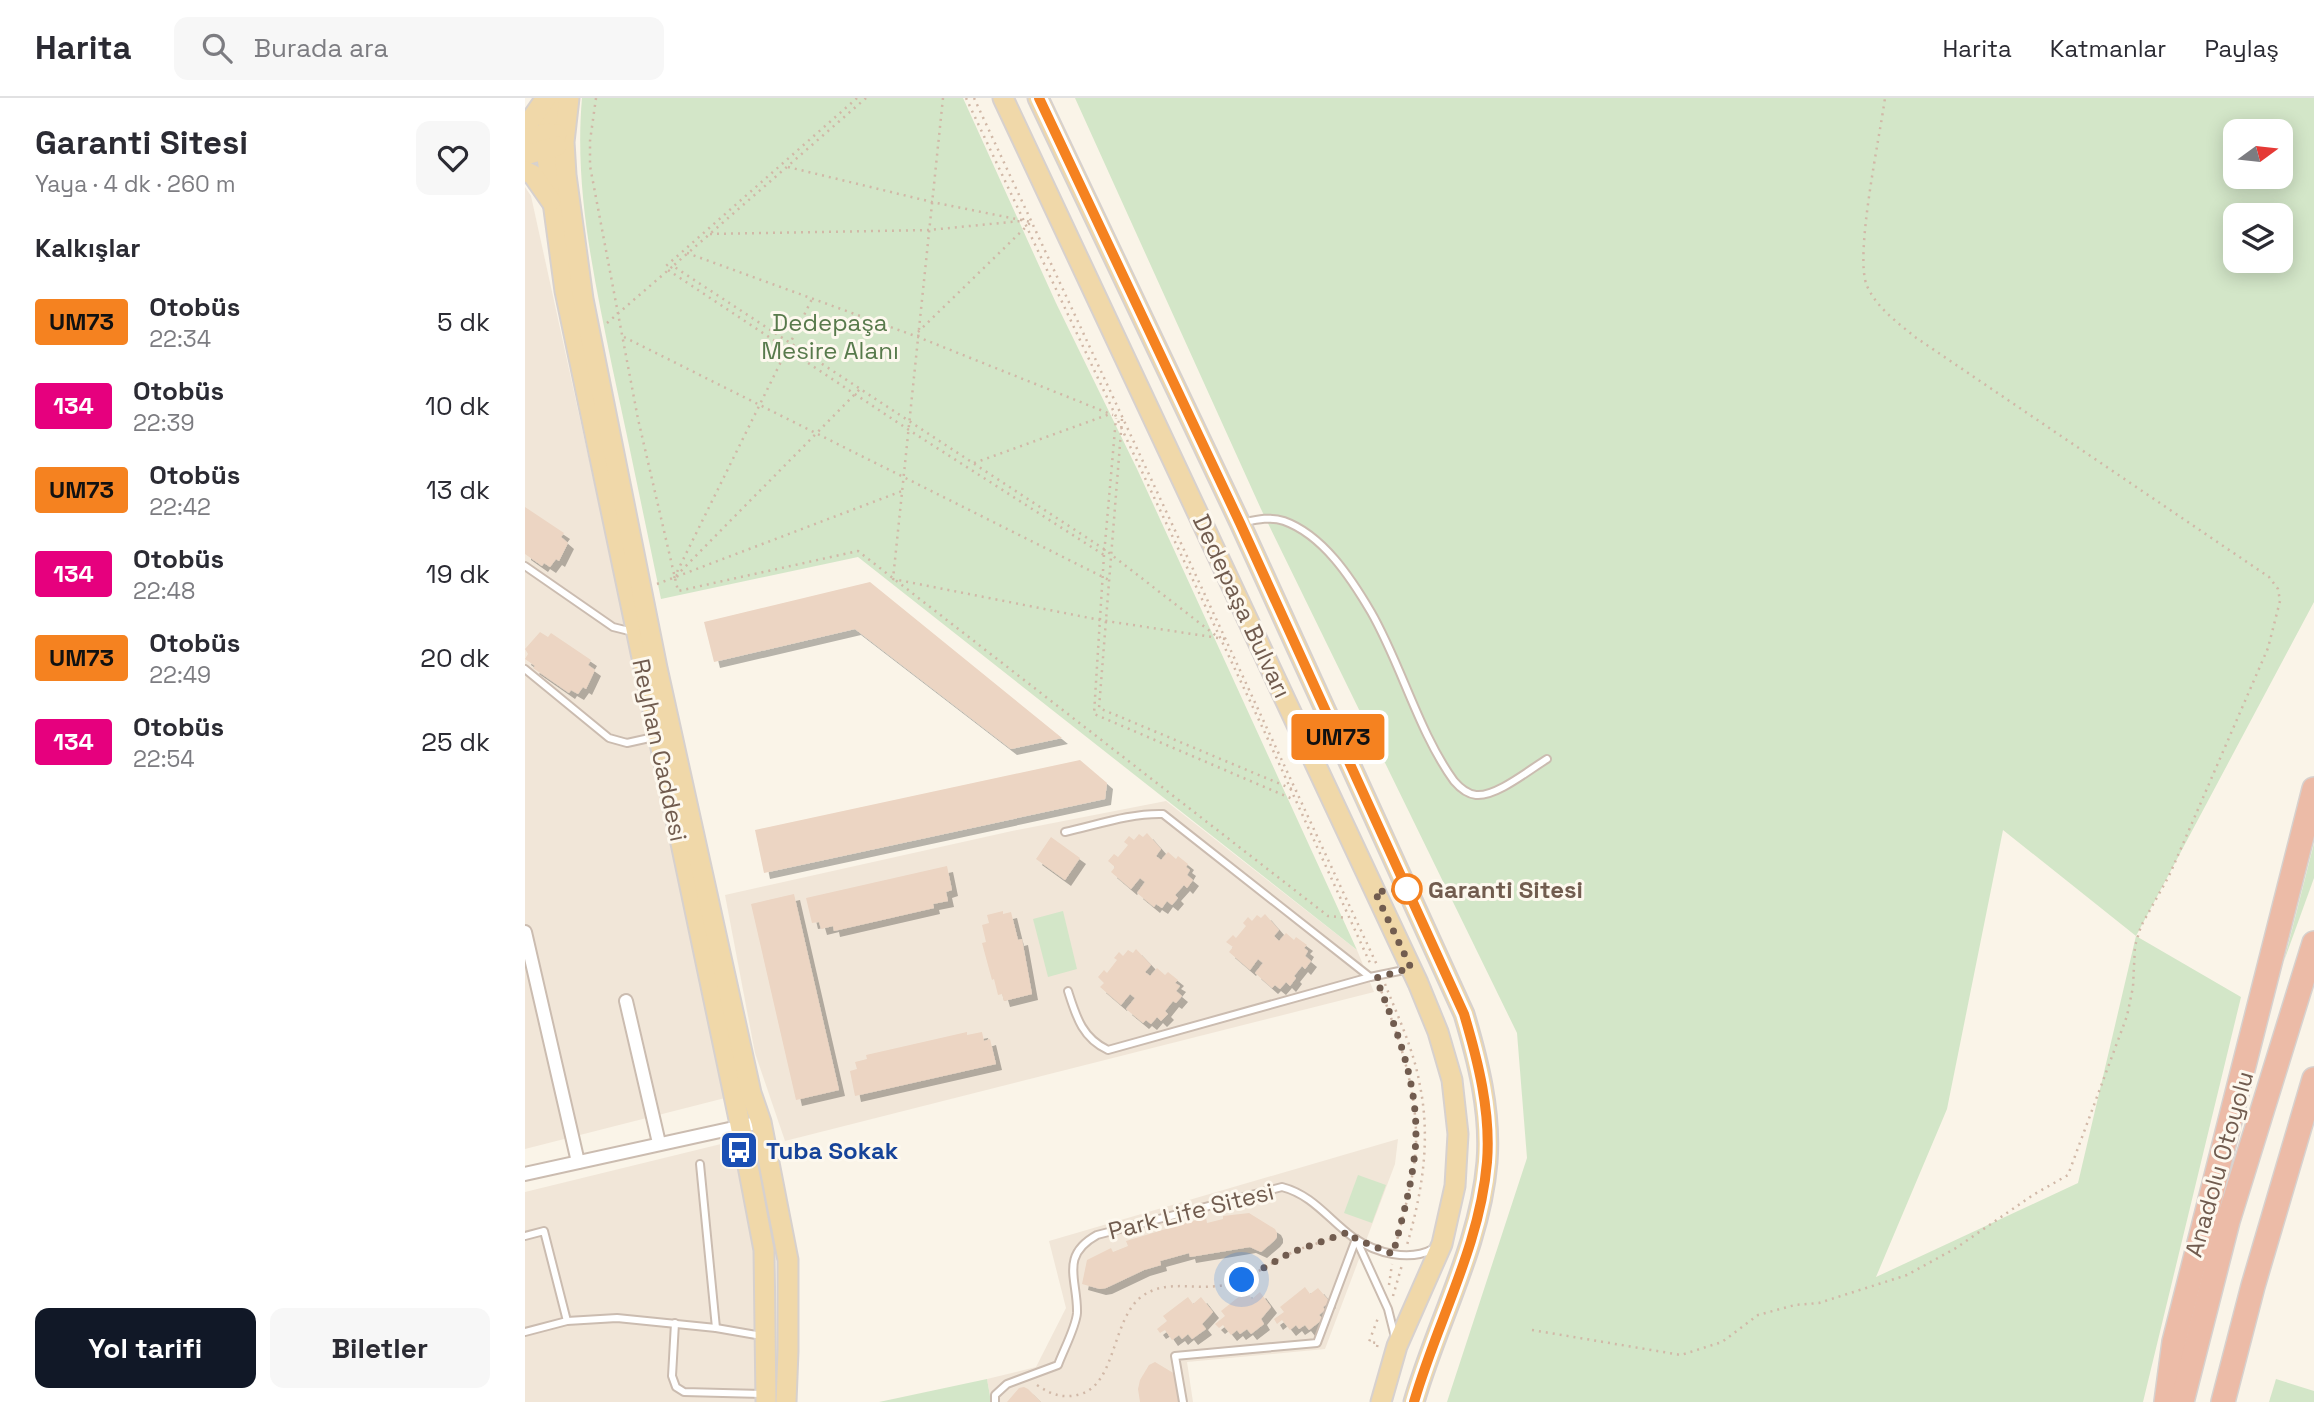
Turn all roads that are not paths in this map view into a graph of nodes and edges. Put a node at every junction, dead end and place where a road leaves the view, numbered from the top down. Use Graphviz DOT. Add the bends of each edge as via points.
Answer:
graph roads {
  1 [pos="549,98"];
  2 [pos="569,98"];
  3 [pos="1003,98"];
  4 [pos="1038,98"];
  5 [pos="525,128"];
  6 [pos="525,139"];
  7 [pos="552,142"];
  8 [pos="525,155"];
  9 [pos="525,171"];
  10 [pos="553,205"];
  11 [pos="1240,523"];
  12 [pos="525,566"];
  13 [pos="643,634"];
  14 [pos="525,669"];
  15 [pos="665,734"];
  16 [pos="1547,759"];
  17 [pos="2314,789"];
  18 [pos="1065,832"];
  19 [pos="525,932"];
  20 [pos="2314,943"];
  21 [pos="1411,968"];
  22 [pos="1376,977"];
  23 [pos="1068,990"];
  24 [pos="627,1001"];
  25 [pos="2314,1079"];
  26 [pos="761,1122"];
  27 [pos="740,1125"];
  28 [pos="659,1143"];
  29 [pos="579,1162"];
  30 [pos="700,1164"];
  31 [pos="525,1174"];
  32 [pos="525,1236"];
  33 [pos="1356,1239"];
  34 [pos="1442,1244"];
  35 [pos="567,1321"];
  36 [pos="675,1323"];
  37 [pos="716,1328"];
  38 [pos="525,1332"];
  39 [pos="766,1336"];
  40 [pos="1387,1345"];
  41 [pos="766,1398"];
  42 [pos="786,1402"];
  43 [pos="995,1402"];
  44 [pos="1183,1402"];
  45 [pos="1381,1402"];
  46 [pos="1414,1402"];
  47 [pos="2166,1402"];
  48 [pos="2182,1402"];
  49 [pos="2223,1402"];
  1 -- 5 [label="main road"];
  1 -- 7 [label="main road, Reyhan Caddesi"];
  2 -- 7 [label="main road"];
  3 -- 21 [label="main road, Dedepaşa Bulvarı"];
  4 -- 11 [label="main road, Dedepaşa Bulvarı"];
  6 -- 7 [label="main road"];
  7 -- 8 [label="main road"];
  7 -- 10 [label="main road, Reyhan Caddesi"];
  7 -- 13 [label="main road, Reyhan Caddesi" via="641,590"];
  9 -- 10 [label="main road" via="533,175"];
  10 -- 13 [label="main road, Reyhan Caddesi" via="565,291"];
  11 -- 16 [label="lane" via="1282,520 1321,545 1342,569 1372,614 1443,762 1461,788 1472,794 1489,793"];
  11 -- 46 [label="main road, Dedepaşa Bulvarı" via="1464,1014 1482,1080 1487,1161 1479,1205 1471,1242"];
  12 -- 13 [label="lane" via="613,626"];
  13 -- 15 [label="main road, Reyhan Caddesi"];
  14 -- 15 [label="lane" via="609,738 627,743"];
  15 -- 26 [label="main road, Reyhan Caddesi"];
  15 -- 27 [label="main road, Reyhan Caddesi"];
  17 -- 47 [label="highway" via="2174,1342"];
  18 -- 22 [label="lane" via="1163,814"];
  19 -- 29 [label="street"];
  20 -- 48 [label="highway, Anadolu Otoyolu" via="2228,1221"];
  21 -- 22 [label="lane"];
  21 -- 34 [label="main road, Dedepaşa Bulvarı" via="1438,1032 1451,1080 1458,1134 1455,1186"];
  22 -- 23 [label="lane" via="1108,1050 1080,1027"];
  24 -- 28 [label="street"];
  25 -- 49 [label="highway"];
  26 -- 27 [label="street"];
  26 -- 42 [label="main road, Reyhan Caddesi" via="788,1261"];
  27 -- 28 [label="street"];
  27 -- 39 [label="main road, Reyhan Caddesi" via="764,1250"];
  28 -- 29 [label="street"];
  29 -- 31 [label="street"];
  30 -- 37 [label="lane"];
  32 -- 35 [label="lane" via="544,1231"];
  33 -- 34 [label="lane" via="1405,1255 1425,1253"];
  33 -- 40 [label="lane" via="1388,1308"];
  33 -- 43 [label="lane, Park Life Sitesi" via="1305,1195 1282,1187 1097,1236 1083,1243 1075,1255 1077,1315 1058,1365 1007,1384 995,1395"];
  33 -- 44 [label="lane" via="1317,1343 1175,1356"];
  34 -- 40 [label="main road, Dedepaşa Bulvarı"];
  35 -- 36 [label="lane" via="617,1318"];
  35 -- 38 [label="lane"];
  36 -- 37 [label="lane"];
  36 -- 41 [label="lane" via="672,1376 676,1387 684,1392"];
  37 -- 39 [label="lane"];
  39 -- 41 [label="main road, Reyhan Caddesi"];
  40 -- 45 [label="main road, Dedepaşa Bulvarı"];
}
